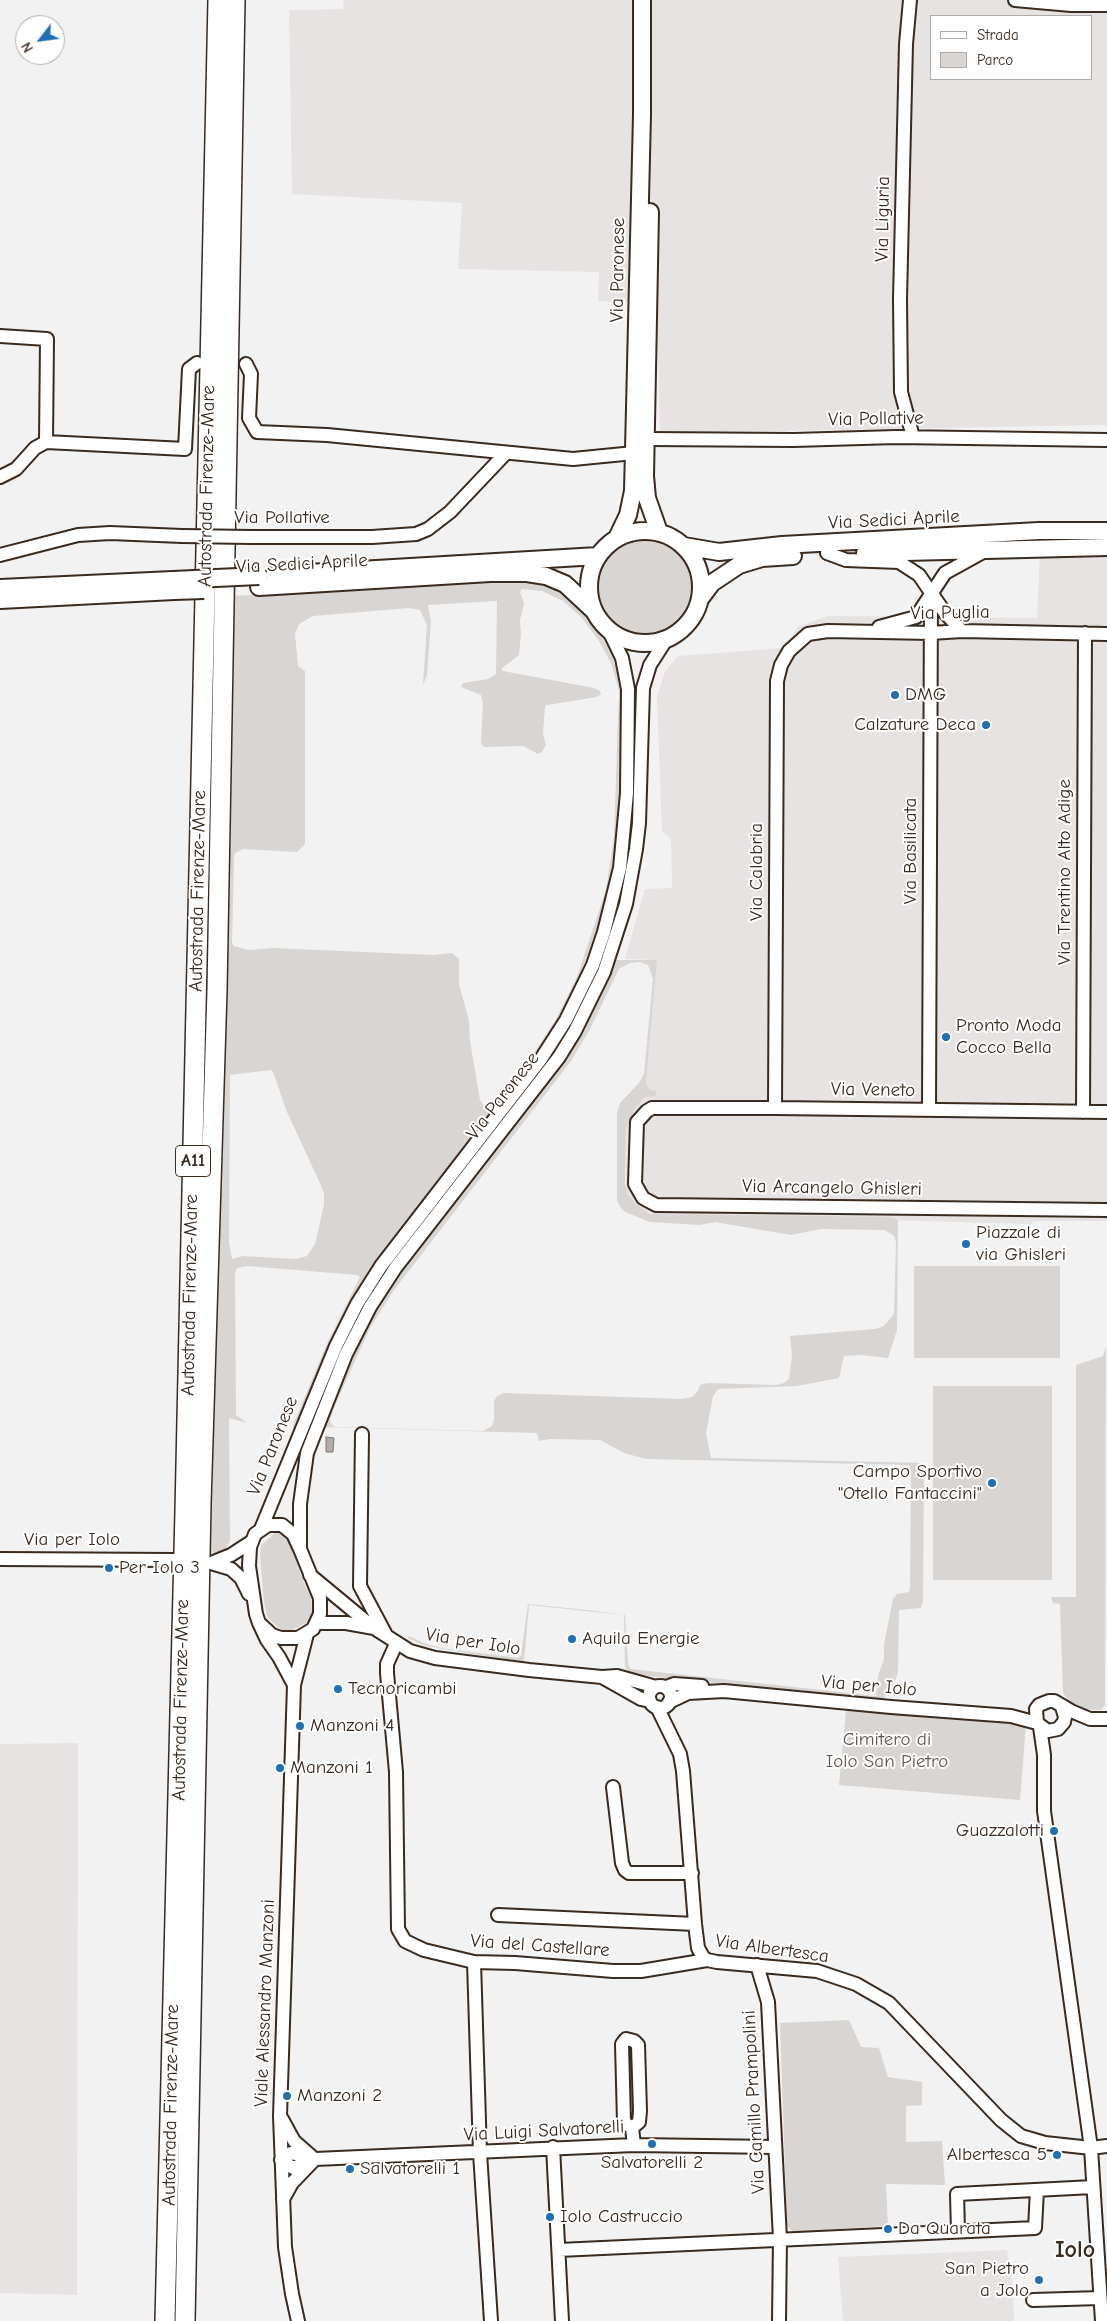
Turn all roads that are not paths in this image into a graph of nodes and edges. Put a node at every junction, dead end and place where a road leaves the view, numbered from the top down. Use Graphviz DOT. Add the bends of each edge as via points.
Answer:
graph roads {
  1 [pos="218,0"];
  2 [pos="235,0"];
  3 [pos="642,0"];
  4 [pos="652,0"];
  5 [pos="910,0"];
  6 [pos="1015,0"];
  7 [pos="1107,6"];
  8 [pos="0,336"];
  9 [pos="198,363"];
  10 [pos="246,364"];
  11 [pos="913,437"];
  12 [pos="646,439"];
  13 [pos="1107,440"];
  14 [pos="46,442"];
  15 [pos="634,453"];
  16 [pos="505,454"];
  17 [pos="0,477"];
  18 [pos="1107,531"];
  19 [pos="660,532"];
  20 [pos="617,538"];
  21 [pos="684,546"];
  22 [pos="1107,547"];
  23 [pos="988,550"];
  24 [pos="827,554"];
  25 [pos="0,555"];
  26 [pos="598,556"];
  27 [pos="259,581"];
  28 [pos="173,586"];
  29 [pos="0,588"];
  30 [pos="931,592"];
  31 [pos="0,600"];
  32 [pos="700,600"];
  33 [pos="594,610"];
  34 [pos="608,630"];
  35 [pos="962,630"];
  36 [pos="862,632"];
  37 [pos="931,633"];
  38 [pos="1086,633"];
  39 [pos="1107,634"];
  40 [pos="666,640"];
  41 [pos="796,643"];
  42 [pos="775,1108"];
  43 [pos="929,1110"];
  44 [pos="1083,1112"];
  45 [pos="1107,1112"];
  46 [pos="641,1117"];
  47 [pos="1107,1210"];
  48 [pos="362,1434"];
  49 [pos="261,1529"];
  50 [pos="251,1542"];
  51 [pos="300,1549"];
  52 [pos="0,1558"];
  53 [pos="174,1560"];
  54 [pos="310,1575"];
  55 [pos="360,1586"];
  56 [pos="335,1595"];
  57 [pos="252,1600"];
  58 [pos="317,1622"];
  59 [pos="260,1623"];
  60 [pos="374,1628"];
  61 [pos="307,1634"];
  62 [pos="394,1642"];
  63 [pos="602,1677"];
  64 [pos="294,1685"];
  65 [pos="661,1687"];
  66 [pos="724,1691"];
  67 [pos="669,1702"];
  68 [pos="654,1704"];
  69 [pos="1062,1707"];
  70 [pos="1036,1709"];
  71 [pos="1011,1716"];
  72 [pos="1090,1719"];
  73 [pos="1107,1719"];
  74 [pos="1038,1725"];
  75 [pos="1060,1728"];
  76 [pos="1044,1755"];
  77 [pos="613,1787"];
  78 [pos="692,1873"];
  79 [pos="498,1915"];
  80 [pos="695,1924"];
  81 [pos="707,1960"];
  82 [pos="474,1962"];
  83 [pos="757,1965"];
  84 [pos="623,2085"];
  85 [pos="640,2086"];
  86 [pos="280,2116"];
  87 [pos="632,2128"];
  88 [pos="634,2145"];
  89 [pos="1107,2146"];
  90 [pos="553,2147"];
  91 [pos="774,2147"];
  92 [pos="1091,2148"];
  93 [pos="480,2153"];
  94 [pos="315,2159"];
  95 [pos="280,2160"];
  96 [pos="1093,2187"];
  97 [pos="1037,2190"];
  98 [pos="282,2201"];
  99 [pos="958,2231"];
  100 [pos="780,2239"];
  101 [pos="558,2250"];
  102 [pos="1103,2279"];
  103 [pos="1100,2298"];
  104 [pos="1034,2300"];
  105 [pos="165,2321"];
  106 [pos="185,2321"];
  107 [pos="298,2321"];
  108 [pos="491,2321"];
  109 [pos="562,2321"];
  110 [pos="779,2321"];
  111 [pos="1102,2321"];
  1 -- 105 [label="highway, Autostrada Firenze-Mare / A11"];
  2 -- 106 [label="highway, Autostrada Firenze-Mare / A11" via="217,990 201,1514"];
  3 -- 15 [label="main road, Via Paronese"];
  4 -- 12 [label="main road, Via Paronese"];
  5 -- 11 [label="street, Via Liguria" via="906,44 900,298 901,392"];
  6 -- 7 [label="street"];
  8 -- 14 [label="street" via="47,339"];
  9 -- 14 [label="street" via="189,369 186,449"];
  10 -- 16 [label="street" via="251,374 249,418 258,432 327,435"];
  11 -- 12 [label="street, Via Pollative"];
  11 -- 13 [label="street, Via Pollative"];
  12 -- 19 [label="main road, Via Paronese" via="646,488 650,511"];
  14 -- 17 [label="street" via="35,448 16,469"];
  15 -- 16 [label="street" via="573,459"];
  15 -- 20 [label="main road, Via Paronese" via="631,503"];
  16 -- 25 [label="street, Via Pollative, bridge" via="450,512 416,534 251,537 110,533 78,535"];
  18 -- 21 [label="main road, Via Sedici Aprile" via="1039,531 782,545 719,552"];
  19 -- 20 [label="main road, Via Sedici Aprile" via="642,531"];
  19 -- 21 [label="main road, Via Sedici Aprile"];
  20 -- 26 [label="main road, Via Sedici Aprile"];
  21 -- 32 [label="main road, Via Sedici Aprile" via="697,565"];
  22 -- 23 [label="main road, Via Sedici Aprile"];
  23 -- 24 [label="main road, Via Sedici Aprile"];
  23 -- 30 [label="street" via="945,573"];
  24 -- 30 [label="street" via="846,560 899,562 919,575"];
  24 -- 32 [label="main road, Via Sedici Aprile" via="750,560 712,583"];
  26 -- 27 [label="main road, Via Sedici Aprile"];
  26 -- 33 [label="main road, Via Sedici Aprile" via="589,583"];
  27 -- 28 [label="main road, Via Sedici Aprile, bridge"];
  27 -- 33 [label="main road, Via Sedici Aprile" via="527,573 565,584"];
  28 -- 29 [label="main road, Via Sedici Aprile"];
  28 -- 31 [label="main road, Via Sedici Aprile"];
  30 -- 35 [label="street" via="944,613"];
  30 -- 36 [label="street" via="916,618"];
  30 -- 37 [label="street, Via Basilicata"];
  32 -- 40 [label="main road, Via Sedici Aprile" via="688,624"];
  33 -- 34 [label="main road, Via Sedici Aprile"];
  34 -- 40 [label="main road, Via Sedici Aprile" via="630,642 648,644"];
  34 -- 49 [label="street, Via Paronese" via="622,658 628,688 627,793 620,868 593,965 546,1052 381,1266 357,1304 336,1346"];
  35 -- 37 [label="street, Via Puglia"];
  35 -- 38 [label="street, Via Puglia"];
  36 -- 37 [label="street, Via Puglia"];
  36 -- 41 [label="street, Via Puglia" via="808,634"];
  37 -- 43 [label="street, Via Basilicata"];
  38 -- 39 [label="street, Via Puglia"];
  38 -- 44 [label="street, Via Trentino Alto Adige"];
  40 -- 51 [label="street, Via Paronese" via="650,665 643,688 636,849 626,904 604,972 559,1057 396,1268 370,1307 346,1354 307,1453 300,1504"];
  41 -- 42 [label="street, Via Calabria" via="781,665 777,681"];
  42 -- 43 [label="street, Via Veneto"];
  42 -- 46 [label="street, Via Veneto" via="661,1107 652,1108"];
  43 -- 44 [label="street, Via Veneto"];
  44 -- 45 [label="street, Via Veneto"];
  46 -- 47 [label="street, Via Arcangelo Ghisleri" via="636,1132 635,1184 643,1198 656,1205"];
  48 -- 55 [label="street"];
  49 -- 50 [label="street, Via Paronese"];
  49 -- 51 [label="street" via="268,1525 282,1525 292,1534"];
  50 -- 57 [label="street"];
  50 -- 57 [label="street" via="231,1555 211,1562 231,1569 241,1578"];
  51 -- 54 [label="street"];
  52 -- 53 [label="street, Via per Iolo"];
  54 -- 56 [label="street, Via per Iolo"];
  54 -- 58 [label="street" via="321,1606"];
  55 -- 56 [label="street" via="350,1594"];
  55 -- 62 [label="street" via="384,1633"];
  56 -- 60 [label="street, Via per Iolo"];
  57 -- 59 [label="street"];
  58 -- 60 [label="street, Via per Iolo"];
  58 -- 61 [label="street"];
  59 -- 61 [label="street" via="280,1638 298,1638"];
  59 -- 64 [label="street"];
  60 -- 62 [label="street, Via per Iolo"];
  61 -- 64 [label="street, Viale Alessandro Manzoni"];
  62 -- 63 [label="street, Via per Iolo" via="410,1651 435,1658"];
  62 -- 82 [label="street, Via del Castellare" via="387,1664 396,1772 398,1929 410,1945"];
  63 -- 65 [label="street, Via per Iolo" via="617,1676"];
  63 -- 68 [label="street, Via per Iolo"];
  64 -- 86 [label="street, Viale Alessandro Manzoni"];
  65 -- 66 [label="street, Via per Iolo" via="700,1685"];
  65 -- 67 [label="street" via="670,1692"];
  65 -- 68 [label="street" via="651,1691"];
  66 -- 67 [label="street, Via per Iolo" via="688,1693"];
  66 -- 71 [label="street, Via per Iolo"];
  67 -- 68 [label="street" via="664,1707"];
  68 -- 78 [label="street, Via Albertesca" via="680,1754 684,1771"];
  69 -- 70 [label="street" via="1049,1701"];
  69 -- 72 [label="street"];
  69 -- 75 [label="street" via="1065,1717"];
  70 -- 71 [label="street, Via per Iolo"];
  70 -- 74 [label="street"];
  71 -- 74 [label="street, Via per Iolo"];
  72 -- 73 [label="street"];
  72 -- 75 [label="street"];
  74 -- 75 [label="street" via="1048,1731"];
  74 -- 76 [label="street"];
  75 -- 76 [label="street"];
  76 -- 92 [label="street" via="1044,1811"];
  77 -- 78 [label="street" via="625,1870 636,1873"];
  78 -- 80 [label="street, Via Albertesca"];
  79 -- 80 [label="street"];
  80 -- 81 [label="street, Via Albertesca" via="698,1948"];
  81 -- 82 [label="street, Via del Castellare" via="641,1971"];
  81 -- 83 [label="street, Via Albertesca"];
  82 -- 93 [label="street"];
  83 -- 91 [label="street, Via Camillo Prampolini" via="768,2002"];
  83 -- 92 [label="street, Via Albertesca" via="817,1971 856,1984 890,2004 1001,2120 1021,2136 1045,2143"];
  84 -- 85 [label="street"];
  84 -- 85 [label="street" via="622,2044 626,2039 638,2045"];
  84 -- 87 [label="street" via="624,2122"];
  85 -- 87 [label="street" via="640,2122"];
  86 -- 94 [label="street" via="294,2141"];
  86 -- 95 [label="street, Viale Alessandro Manzoni"];
  87 -- 88 [label="street"];
  88 -- 90 [label="street, Via Luigi Salvatorelli"];
  88 -- 91 [label="street, Via Luigi Salvatorelli"];
  89 -- 92 [label="street, Via Albertesca"];
  90 -- 93 [label="street, Via Luigi Salvatorelli"];
  90 -- 101 [label="street"];
  91 -- 100 [label="street, Via Camillo Prampolini"];
  92 -- 96 [label="street"];
  93 -- 94 [label="street, Via Luigi Salvatorelli"];
  93 -- 108 [label="street"];
  94 -- 95 [label="street, Via Luigi Salvatorelli" via="291,2152"];
  94 -- 98 [label="street" via="292,2183"];
  95 -- 98 [label="street, Viale Alessandro Manzoni"];
  96 -- 97 [label="street"];
  96 -- 102 [label="street"];
  97 -- 99 [label="street" via="1035,2228"];
  97 -- 99 [label="street" via="956,2194"];
  98 -- 107 [label="street, Viale Alessandro Manzoni" via="288,2266"];
  99 -- 100 [label="street"];
  100 -- 101 [label="street"];
  100 -- 110 [label="street, Via Camillo Prampolini"];
  101 -- 109 [label="street"];
  102 -- 103 [label="street"];
  103 -- 104 [label="street"];
  103 -- 111 [label="street"];
}
